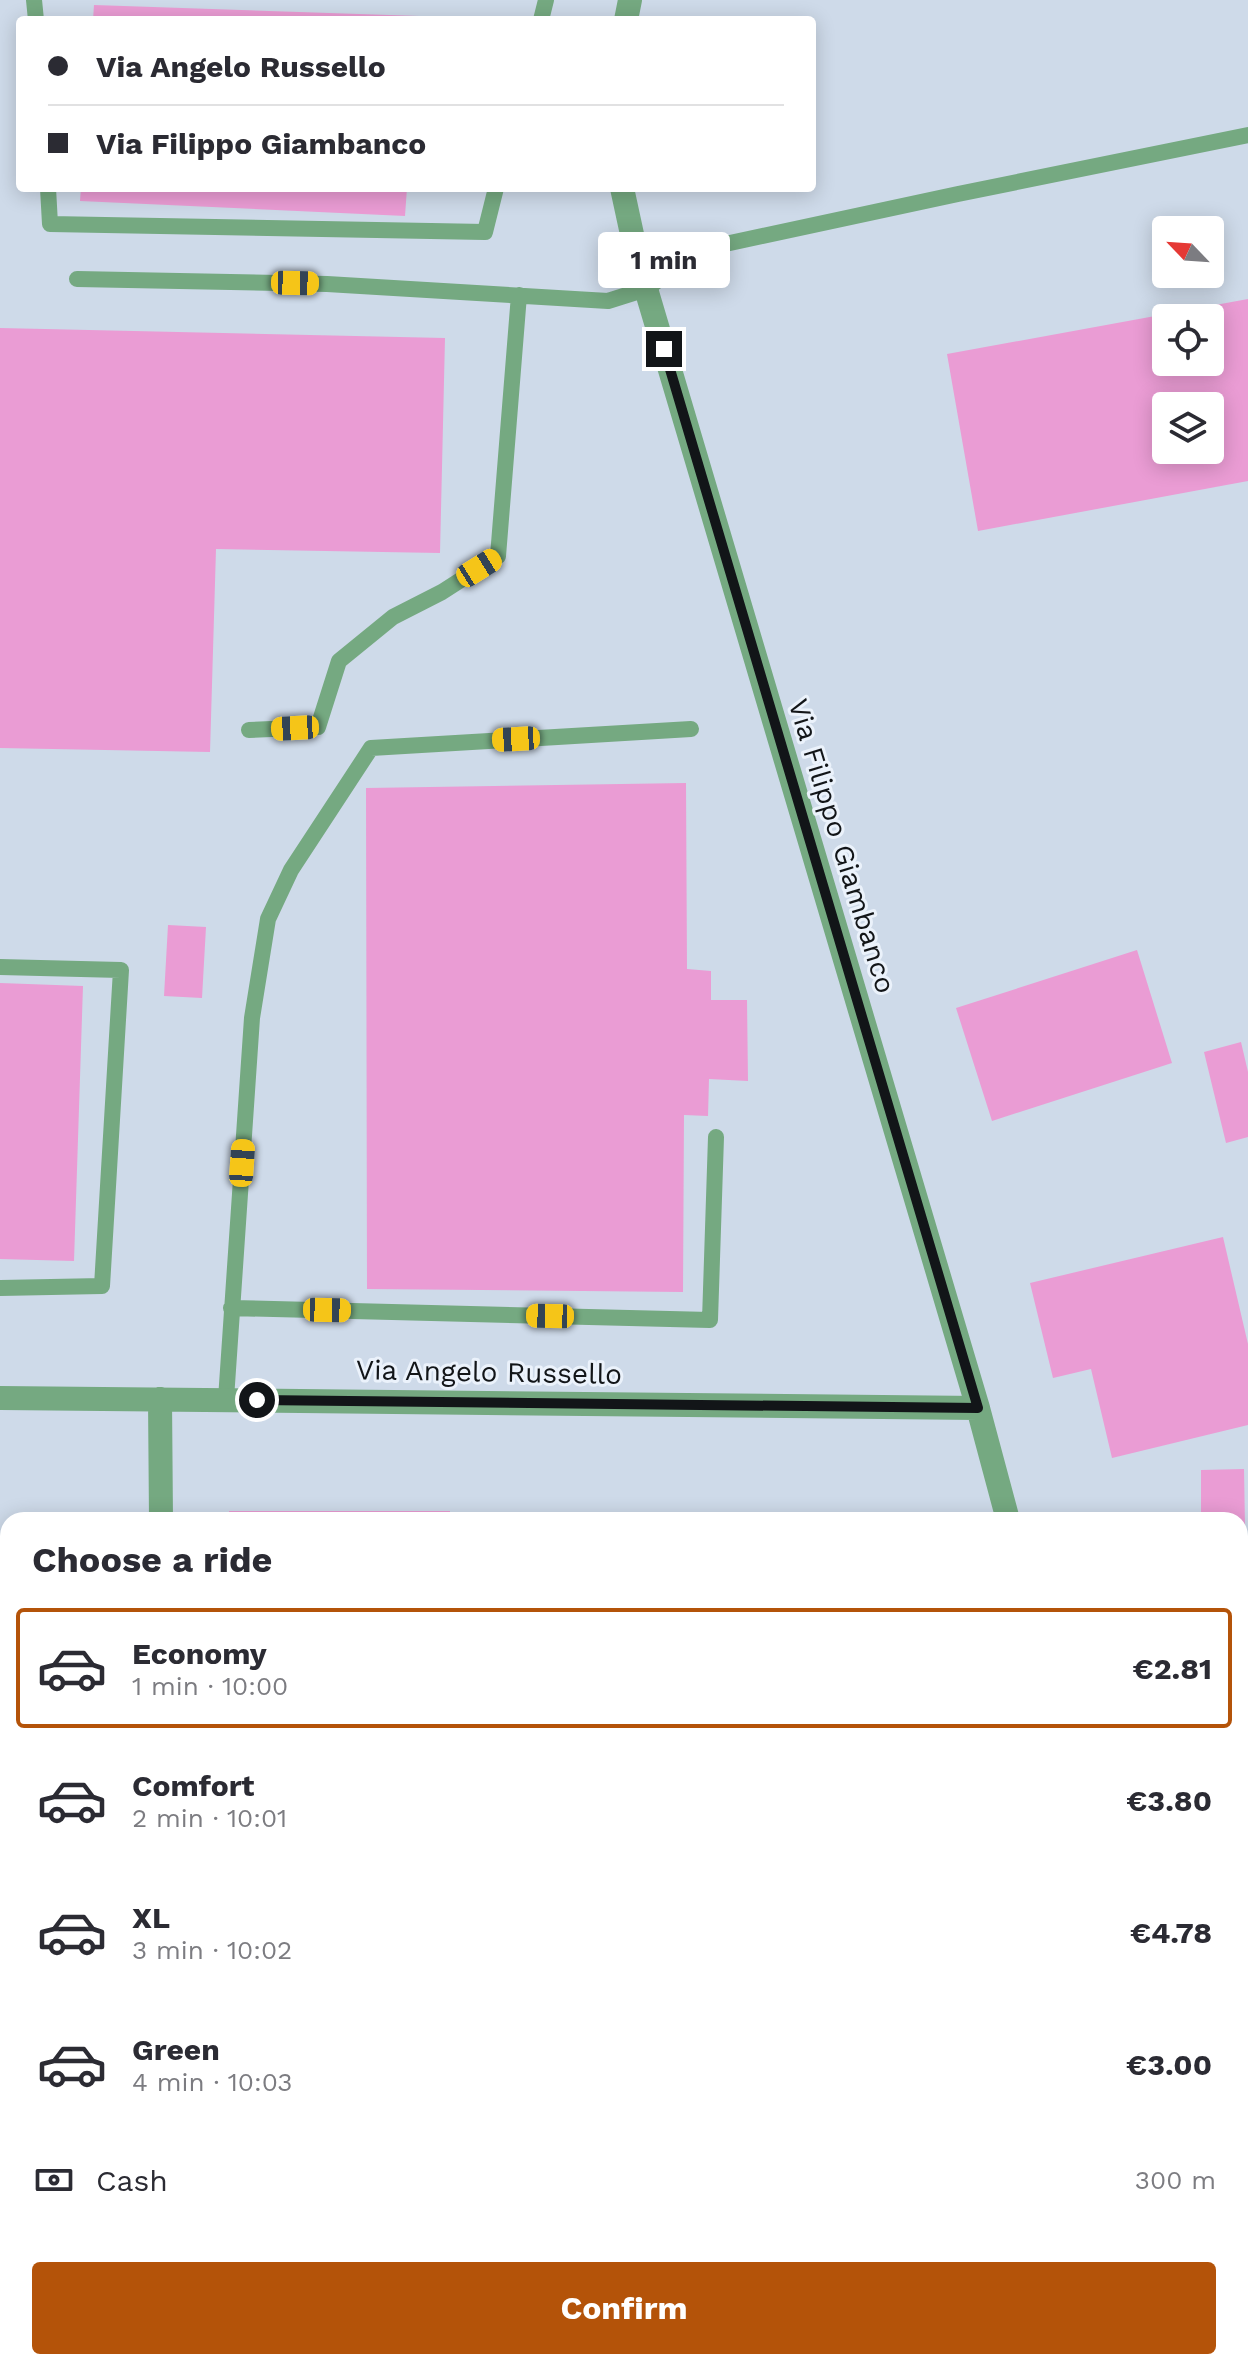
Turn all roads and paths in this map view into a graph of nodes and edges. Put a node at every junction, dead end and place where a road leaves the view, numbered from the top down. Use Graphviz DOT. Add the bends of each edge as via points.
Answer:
graph roads {
  1 [pos="1248,135"];
  2 [pos="48,192"];
  3 [pos="495,192"];
  4 [pos="623,192"];
  5 [pos="77,279"];
  6 [pos="646,289"];
  7 [pos="519,295"];
  8 [pos="691,729"];
  9 [pos="249,730"];
  10 [pos="0,967"];
  11 [pos="716,1137"];
  12 [pos="0,1288"];
  13 [pos="231,1308"];
  14 [pos="0,1398"];
  15 [pos="160,1399"];
  16 [pos="226,1399"];
  17 [pos="978,1408"];
  18 [pos="161,1512"];
  19 [pos="1006,1512"];
  1 -- 6 [label="lane" via="702,249"];
  2 -- 3 [label="lane" via="50,224 485,232"];
  4 -- 6 [label="street, Via Filippo Giambanco"];
  5 -- 7 [label="lane" via="327,284"];
  6 -- 7 [label="lane" via="608,301"];
  6 -- 17 [label="street, Via Filippo Giambanco"];
  7 -- 9 [label="lane" via="498,556 393,617 339,661 318,727"];
  8 -- 13 [label="lane" via="371,748 291,870 268,919 252,1018"];
  10 -- 12 [label="lane" via="121,970 102,1286"];
  11 -- 13 [label="lane" via="710,1320"];
  13 -- 16 [label="lane"];
  14 -- 15 [label="street, Via Angelo Russello"];
  15 -- 16 [label="street, Via Angelo Russello"];
  15 -- 18 [label="street"];
  16 -- 17 [label="street, Via Angelo Russello"];
  17 -- 19 [label="street, Via Filippo Giambanco"];
}
